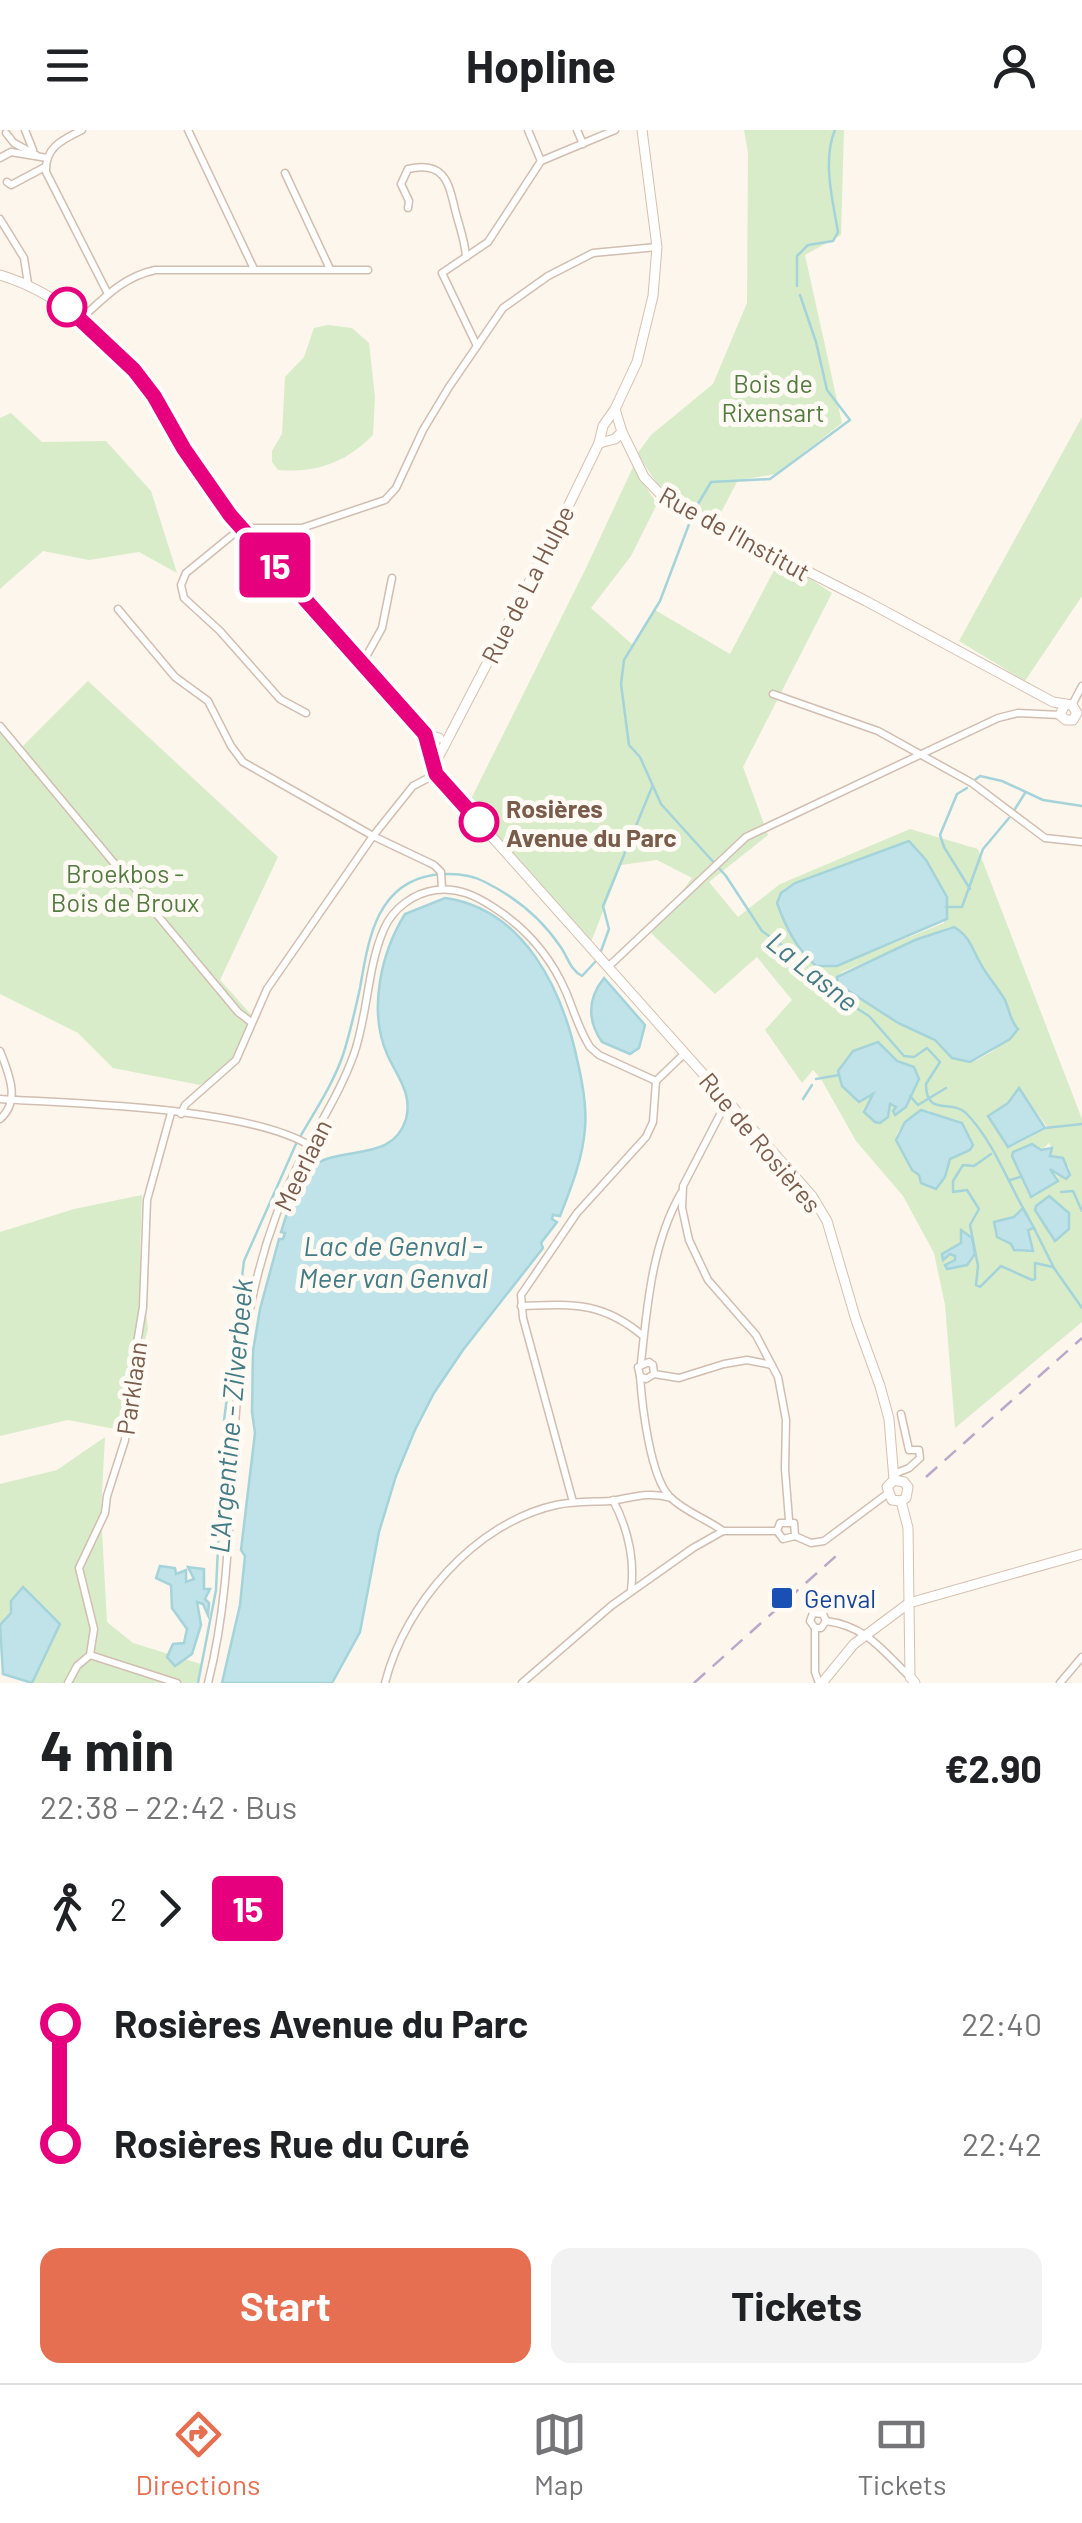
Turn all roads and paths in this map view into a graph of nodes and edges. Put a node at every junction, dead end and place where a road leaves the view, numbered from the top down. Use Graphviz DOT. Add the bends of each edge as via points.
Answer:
graph roads {
  1 [pos="25,130"];
  2 [pos="82,130"];
  3 [pos="188,130"];
  4 [pos="528,130"];
  5 [pos="577,130"];
  6 [pos="615,130"];
  7 [pos="642,130"];
  8 [pos="6,133"];
  9 [pos="582,144"];
  10 [pos="35,153"];
  11 [pos="0,158"];
  12 [pos="541,161"];
  13 [pos="46,163"];
  14 [pos="286,173"];
  15 [pos="10,185"];
  16 [pos="408,208"];
  17 [pos="0,220"];
  18 [pos="656,247"];
  19 [pos="466,257"];
  20 [pos="330,268"];
  21 [pos="254,269"];
  22 [pos="368,270"];
  23 [pos="4,277"];
  24 [pos="28,284"];
  25 [pos="0,288"];
  26 [pos="108,294"];
  27 [pos="81,319"];
  28 [pos="477,346"];
  29 [pos="614,416"];
  30 [pos="612,438"];
  31 [pos="241,528"];
  32 [pos="392,578"];
  33 [pos="118,608"];
  34 [pos="362,664"];
  35 [pos="1082,686"];
  36 [pos="773,694"];
  37 [pos="1065,709"];
  38 [pos="306,712"];
  39 [pos="1079,717"];
  40 [pos="0,726"];
  41 [pos="435,744"];
  42 [pos="919,754"];
  43 [pos="436,774"];
  44 [pos="446,784"];
  45 [pos="373,836"];
  46 [pos="1082,842"];
  47 [pos="442,880"];
  48 [pos="608,967"];
  49 [pos="251,1022"];
  50 [pos="0,1051"];
  51 [pos="685,1053"];
  52 [pos="656,1081"];
  53 [pos="0,1099"];
  54 [pos="13,1100"];
  55 [pos="727,1101"];
  56 [pos="171,1113"];
  57 [pos="182,1114"];
  58 [pos="0,1120"];
  59 [pos="301,1141"];
  60 [pos="682,1192"];
  61 [pos="522,1306"];
  62 [pos="642,1336"];
  63 [pos="772,1365"];
  64 [pos="647,1370"];
  65 [pos="900,1414"];
  66 [pos="893,1477"];
  67 [pos="887,1494"];
  68 [pos="671,1498"];
  69 [pos="617,1500"];
  70 [pos="901,1501"];
  71 [pos="572,1502"];
  72 [pos="790,1520"];
  73 [pos="723,1531"];
  74 [pos="778,1532"];
  75 [pos="795,1536"];
  76 [pos="1082,1554"];
  77 [pos="631,1591"];
  78 [pos="908,1603"];
  79 [pos="826,1621"];
  80 [pos="815,1628"];
  81 [pos="866,1633"];
  82 [pos="90,1654"];
  83 [pos="1082,1657"];
  84 [pos="912,1680"];
  85 [pos="824,1682"];
  86 [pos="68,1683"];
  87 [pos="177,1683"];
  88 [pos="208,1683"];
  89 [pos="385,1683"];
  90 [pos="522,1683"];
  91 [pos="1060,1683"];
  1 -- 10 [label="street"];
  2 -- 13 [label="street" via="58,142"];
  3 -- 21 [label="street"];
  4 -- 12 [label="street"];
  5 -- 9 [label="street"];
  6 -- 9 [label="street"];
  7 -- 18 [label="street"];
  8 -- 10 [label="street"];
  9 -- 12 [label="street"];
  10 -- 11 [label="street"];
  10 -- 13 [label="street"];
  12 -- 19 [label="street" via="488,242"];
  13 -- 15 [label="street"];
  13 -- 26 [label="street" via="54,193"];
  14 -- 20 [label="street"];
  16 -- 19 [label="street" via="401,184 408,169 443,175"];
  17 -- 24 [label="street" via="24,258"];
  18 -- 28 [label="street" via="601,252 568,265 510,301"];
  18 -- 29 [label="street" via="648,322"];
  19 -- 28 [label="street" via="442,272"];
  20 -- 21 [label="street"];
  20 -- 22 [label="street"];
  21 -- 26 [label="street" via="155,270"];
  23 -- 24 [label="street"];
  23 -- 25 [label="street"];
  24 -- 27 [label="street"];
  26 -- 27 [label="street"];
  27 -- 31 [label="street" via="148,386"];
  28 -- 31 [label="street" via="386,500 302,528"];
  29 -- 30 [label="street, Rue de l'Institut"];
  29 -- 30 [label="street, Rue de La Hulpe" via="604,423"];
  30 -- 37 [label="street, Rue de l'Institut" via="665,500"];
  30 -- 41 [label="street, Rue de La Hulpe" via="456,725"];
  31 -- 34 [label="street"];
  31 -- 38 [label="street" via="186,572 182,592 280,699"];
  32 -- 34 [label="street" via="382,628"];
  33 -- 45 [label="street" via="175,678 208,701 243,762"];
  34 -- 41 [label="street"];
  35 -- 37 [label="street"];
  36 -- 42 [label="street" via="860,723"];
  37 -- 39 [label="street"];
  37 -- 39 [label="street" via="1068,721"];
  37 -- 42 [label="street" via="1002,716"];
  40 -- 49 [label="street"];
  41 -- 43 [label="street"];
  41 -- 44 [label="street"];
  42 -- 46 [label="street" via="990,795 1044,838"];
  42 -- 48 [label="street" via="754,832"];
  43 -- 44 [label="street, Rue de Rosières"];
  43 -- 45 [label="street" via="413,786"];
  44 -- 48 [label="street, Rue de Rosières"];
  45 -- 47 [label="street" via="434,864"];
  45 -- 49 [label="street" via="288,956"];
  47 -- 52 [label="street" via="528,933 556,970 590,1048"];
  47 -- 59 [label="street, Meerlaan" via="401,906 384,928 355,1051 331,1106"];
  48 -- 51 [label="street, Rue de Rosières"];
  49 -- 57 [label="street" via="236,1060"];
  50 -- 54 [label="street"];
  51 -- 52 [label="street"];
  51 -- 55 [label="street, Rue de Rosières"];
  52 -- 61 [label="street" via="646,1137 576,1212 521,1294"];
  53 -- 54 [label="street"];
  54 -- 56 [label="street"];
  54 -- 58 [label="street"];
  55 -- 60 [label="street"];
  55 -- 66 [label="street, Rue de Rosières" via="812,1196 827,1222 886,1406"];
  56 -- 57 [label="street"];
  56 -- 82 [label="street, Parklaan" via="147,1200 144,1307 125,1440 105,1513 79,1568 92,1616"];
  57 -- 59 [label="street"];
  59 -- 88 [label="street, Meerlaan" via="249,1313"];
  60 -- 62 [label="street" via="659,1254"];
  60 -- 63 [label="street" via="697,1260"];
  61 -- 62 [label="street" via="593,1307"];
  61 -- 71 [label="street"];
  62 -- 64 [label="street"];
  63 -- 64 [label="street" via="747,1360 679,1378"];
  63 -- 72 [label="street" via="784,1402"];
  64 -- 68 [label="street" via="642,1397 654,1459"];
  65 -- 66 [label="street" via="909,1450 918,1450 920,1458"];
  66 -- 67 [label="street"];
  66 -- 70 [label="street" via="908,1487"];
  67 -- 70 [label="street"];
  67 -- 75 [label="street" via="824,1541"];
  68 -- 69 [label="street" via="651,1493"];
  68 -- 73 [label="street"];
  69 -- 71 [label="street"];
  69 -- 77 [label="street" via="629,1541"];
  70 -- 78 [label="street" via="908,1528"];
  71 -- 89 [label="street" via="494,1532 444,1576"];
  72 -- 74 [label="street"];
  72 -- 75 [label="street"];
  73 -- 74 [label="street"];
  73 -- 77 [label="street"];
  74 -- 75 [label="street" via="783,1539"];
  76 -- 78 [label="street"];
  77 -- 90 [label="street"];
  78 -- 81 [label="street"];
  78 -- 84 [label="street"];
  79 -- 80 [label="street"];
  79 -- 80 [label="street" via="813,1614"];
  79 -- 81 [label="street"];
  80 -- 85 [label="street" via="815,1672"];
  81 -- 84 [label="street"];
  81 -- 85 [label="street"];
  82 -- 86 [label="street"];
  82 -- 87 [label="street"];
  83 -- 91 [label="street"];
}
